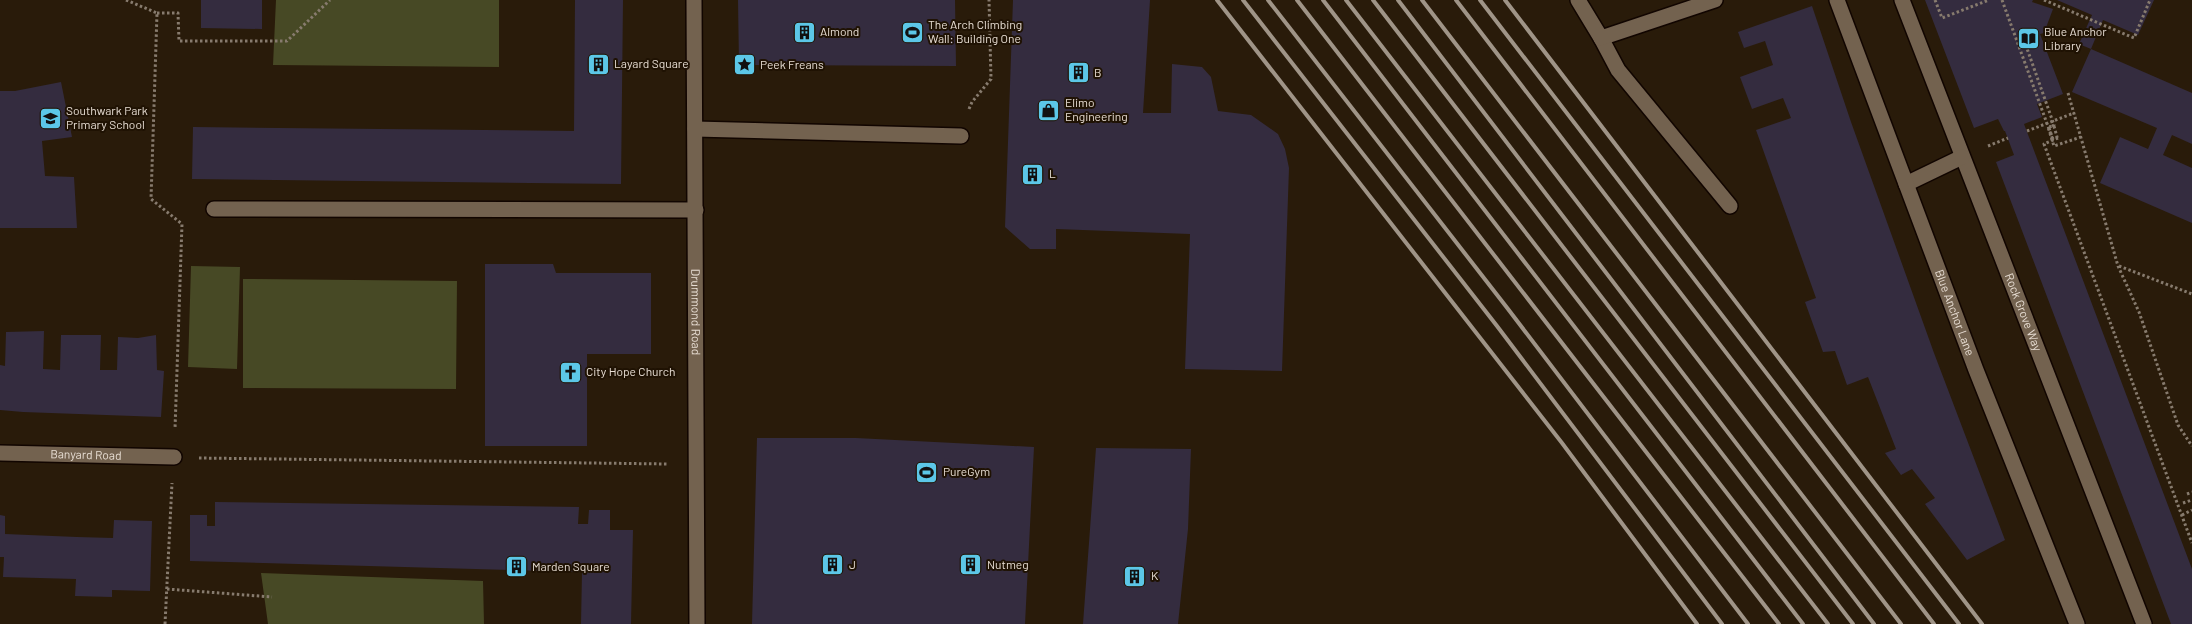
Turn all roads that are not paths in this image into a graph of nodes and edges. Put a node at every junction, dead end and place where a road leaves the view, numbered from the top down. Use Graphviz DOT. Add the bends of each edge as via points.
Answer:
graph roads {
  1 [pos="694,0"];
  2 [pos="1578,0"];
  3 [pos="1715,0"];
  4 [pos="1837,0"];
  5 [pos="1902,0"];
  6 [pos="1601,38"];
  7 [pos="695,129"];
  8 [pos="961,136"];
  9 [pos="1962,157"];
  10 [pos="1906,184"];
  11 [pos="1730,206"];
  12 [pos="214,209"];
  13 [pos="696,210"];
  14 [pos="0,453"];
  15 [pos="174,458"];
  16 [pos="697,624"];
  17 [pos="2077,624"];
  18 [pos="2144,624"];
  1 -- 7 [label="street, Drummond Road"];
  2 -- 6 [label="street"];
  3 -- 6 [label="street"];
  4 -- 10 [label="street, Blue Anchor Lane"];
  5 -- 9 [label="street, Rock Grove Way"];
  6 -- 11 [label="street" via="1618,70"];
  7 -- 8 [label="street"];
  7 -- 13 [label="street, Drummond Road"];
  9 -- 10 [label="street"];
  9 -- 18 [label="street, Rock Grove Way"];
  10 -- 17 [label="street, Blue Anchor Lane"];
  12 -- 13 [label="street"];
  13 -- 16 [label="street, Drummond Road"];
  14 -- 15 [label="street, Banyard Road"];
}
